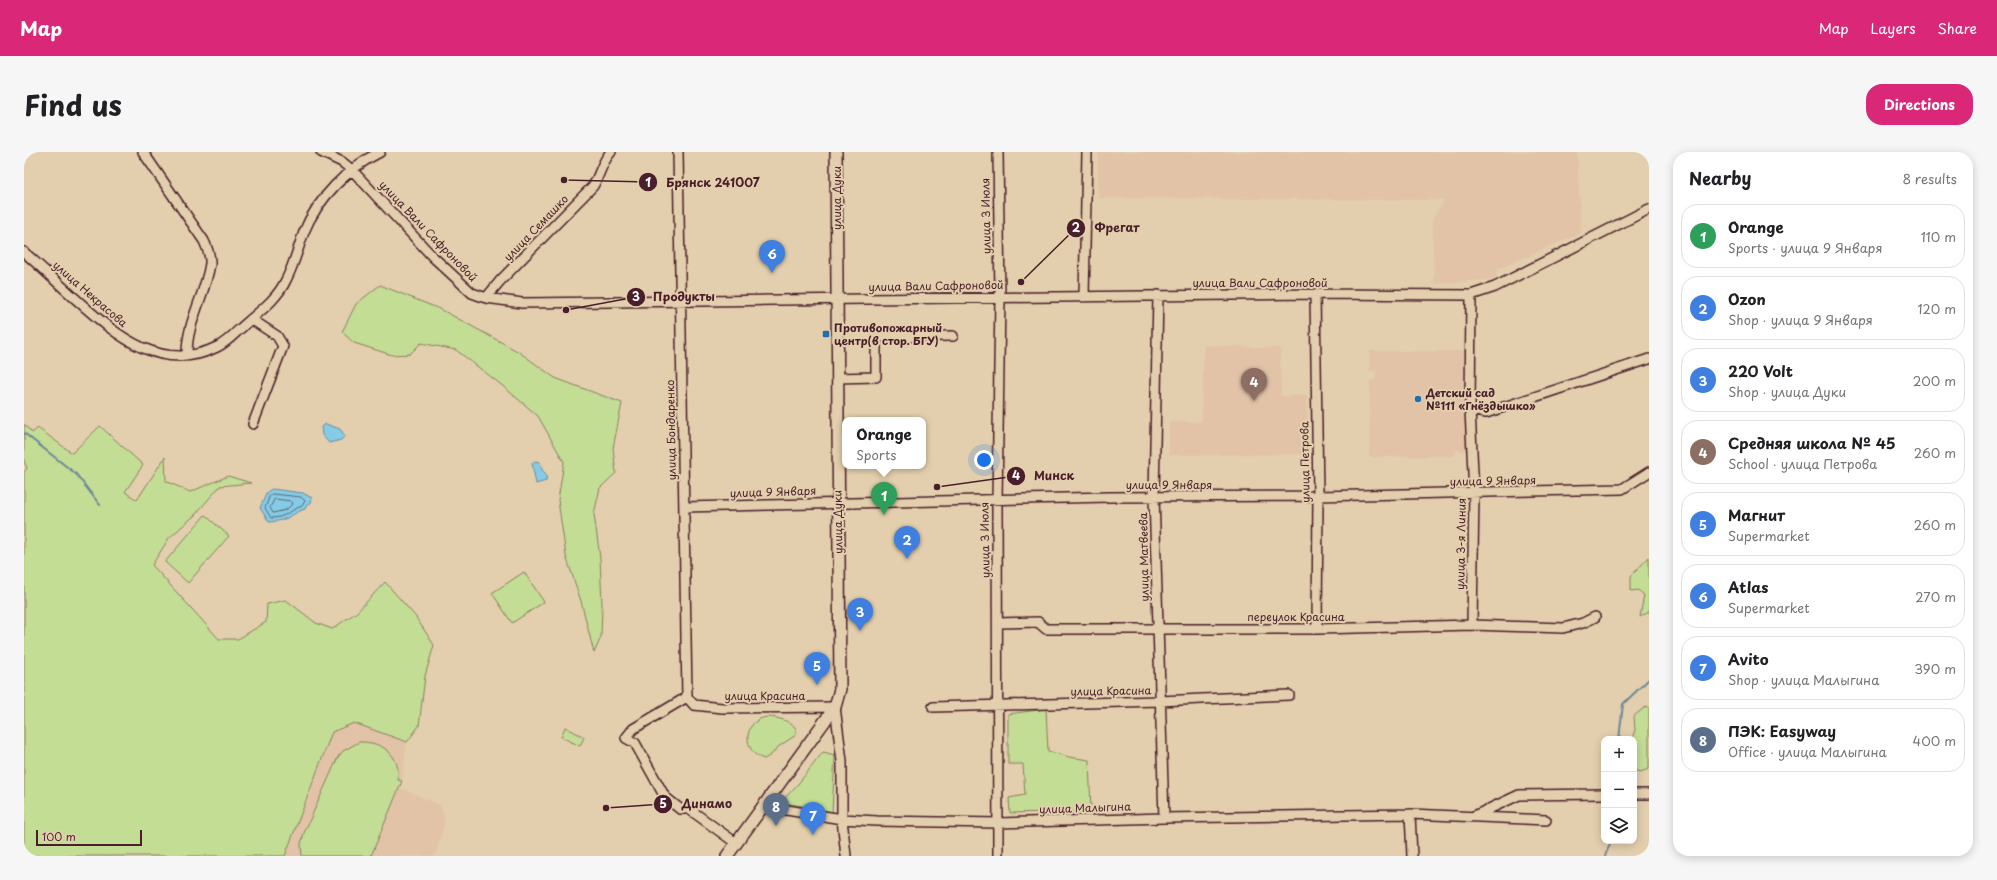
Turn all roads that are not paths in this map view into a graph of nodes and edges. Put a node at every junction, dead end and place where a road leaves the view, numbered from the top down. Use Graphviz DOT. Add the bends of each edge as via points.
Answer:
graph roads {
  1 [pos="321,152"];
  2 [pos="380,152"];
  3 [pos="611,152"];
  4 [pos="678,152"];
  5 [pos="836,152"];
  6 [pos="998,152"];
  7 [pos="1087,152"];
  8 [pos="147,154"];
  9 [pos="352,170"];
  10 [pos="1649,209"];
  11 [pos="24,252"];
  12 [pos="1315,294"];
  13 [pos="1158,295"];
  14 [pos="1471,295"];
  15 [pos="1084,296"];
  16 [pos="486,298"];
  17 [pos="1000,298"];
  18 [pos="681,300"];
  19 [pos="837,300"];
  20 [pos="251,319"];
  21 [pos="953,336"];
  22 [pos="187,356"];
  23 [pos="1649,360"];
  24 [pos="837,378"];
  25 [pos="1470,410"];
  26 [pos="253,424"];
  27 [pos="1649,472"];
  28 [pos="1474,493"];
  29 [pos="1154,496"];
  30 [pos="1318,496"];
  31 [pos="997,501"];
  32 [pos="838,502"];
  33 [pos="685,507"];
  34 [pos="1595,617"];
  35 [pos="998,623"];
  36 [pos="1472,625"];
  37 [pos="1157,628"];
  38 [pos="1317,629"];
  39 [pos="1289,695"];
  40 [pos="687,697"];
  41 [pos="1160,702"];
  42 [pos="998,705"];
  43 [pos="835,707"];
  44 [pos="933,707"];
  45 [pos="1601,794"];
  46 [pos="1637,794"];
  47 [pos="1649,794"];
  48 [pos="762,806"];
  49 [pos="1410,814"];
  50 [pos="1474,817"];
  51 [pos="1164,818"];
  52 [pos="842,819"];
  53 [pos="1546,820"];
  54 [pos="998,823"];
  55 [pos="736,843"];
  56 [pos="727,856"];
  57 [pos="846,856"];
  58 [pos="998,856"];
  59 [pos="1412,856"];
  1 -- 9 [label="street, улица Вали Сафроновой"];
  2 -- 9 [label="street, улица Некрасова"];
  3 -- 16 [label="street, улица Семашко" via="593,186"];
  4 -- 18 [label="street, улица Бондаренко"];
  5 -- 19 [label="main road, улица Дуки"];
  6 -- 17 [label="street, улица 3 Июля"];
  7 -- 15 [label="street"];
  8 -- 22 [label="street" via="209,252 210,264 186,343"];
  9 -- 16 [label="street, улица Вали Сафроновой" via="432,256 472,293"];
  9 -- 20 [label="street, улица Некрасова" via="315,212 304,231 286,282 276,296"];
  10 -- 14 [label="street, улица Вали Сафроновой" via="1495,287"];
  11 -- 22 [label="street, улица Некрасова" via="95,317 123,338 153,353"];
  12 -- 13 [label="street, улица Вали Сафроновой"];
  12 -- 14 [label="street, улица Вали Сафроновой"];
  12 -- 30 [label="street, улица Петрова"];
  13 -- 15 [label="street, улица Вали Сафроновой"];
  13 -- 29 [label="street, улица Матвеева"];
  14 -- 25 [label="street, улица 3-я Линия"];
  15 -- 17 [label="street, улица Вали Сафроновой"];
  16 -- 18 [label="street, улица Вали Сафроновой" via="530,303"];
  17 -- 19 [label="street, улица Вали Сафроновой"];
  17 -- 31 [label="street, улица 3 Июля"];
  18 -- 19 [label="street, улица Вали Сафроновой"];
  18 -- 33 [label="street, улица Бондаренко"];
  19 -- 24 [label="main road, улица Дуки"];
  20 -- 22 [label="street, улица Некрасова" via="219,346"];
  20 -- 26 [label="street" via="276,336 283,346"];
  21 -- 24 [label="street" via="876,337 876,377"];
  23 -- 25 [label="street" via="1486,413"];
  24 -- 32 [label="main road, улица Дуки"];
  25 -- 28 [label="street, улица 3-я Линия"];
  27 -- 28 [label="street, улица 9 Января" via="1622,489"];
  28 -- 30 [label="street, улица 9 Января"];
  28 -- 36 [label="street, улица 3-я Линия"];
  29 -- 30 [label="street, улица 9 Января"];
  29 -- 31 [label="street, улица 9 Января"];
  29 -- 37 [label="street, улица Матвеева"];
  30 -- 38 [label="street, улица Петрова"];
  31 -- 32 [label="street, улица 9 Января"];
  31 -- 35 [label="street, улица 3 Июля"];
  32 -- 33 [label="street, улица 9 Января"];
  32 -- 43 [label="main road, улица Дуки" via="840,689"];
  33 -- 40 [label="street, улица Бондаренко"];
  34 -- 36 [label="street, переулок Красина" via="1563,628"];
  35 -- 37 [label="street, переулок Красина" via="1038,622 1046,629"];
  35 -- 42 [label="street, улица 3 Июля"];
  36 -- 38 [label="street, переулок Красина"];
  37 -- 38 [label="street, переулок Красина"];
  37 -- 41 [label="street, улица Матвеева"];
  39 -- 41 [label="street, улица Красина"];
  40 -- 43 [label="street, улица Красина" via="694,705 722,708"];
  40 -- 55 [label="street" via="633,729 626,738 635,743 665,797 680,809 688,809"];
  41 -- 42 [label="street, улица Красина"];
  41 -- 51 [label="street, улица Матвеева"];
  42 -- 44 [label="street, улица Красина"];
  42 -- 54 [label="street, улица 3 Июля"];
  43 -- 48 [label="main road, улица Дуки"];
  43 -- 52 [label="street" via="842,761"];
  45 -- 50 [label="street, улица Малыгина" via="1520,795"];
  46 -- 47 [label="street"];
  48 -- 52 [label="street, улица Малыгина"];
  48 -- 55 [label="main road, улица Дуки"];
  49 -- 50 [label="street, улица Малыгина"];
  49 -- 51 [label="street, улица Малыгина"];
  49 -- 59 [label="street"];
  50 -- 53 [label="street, улица Малыгина"];
  51 -- 54 [label="street, улица Малыгина"];
  52 -- 54 [label="street, улица Малыгина"];
  52 -- 57 [label="street"];
  54 -- 58 [label="street, улица 3 Июля"];
  55 -- 56 [label="main road, улица Дуки"];
}
